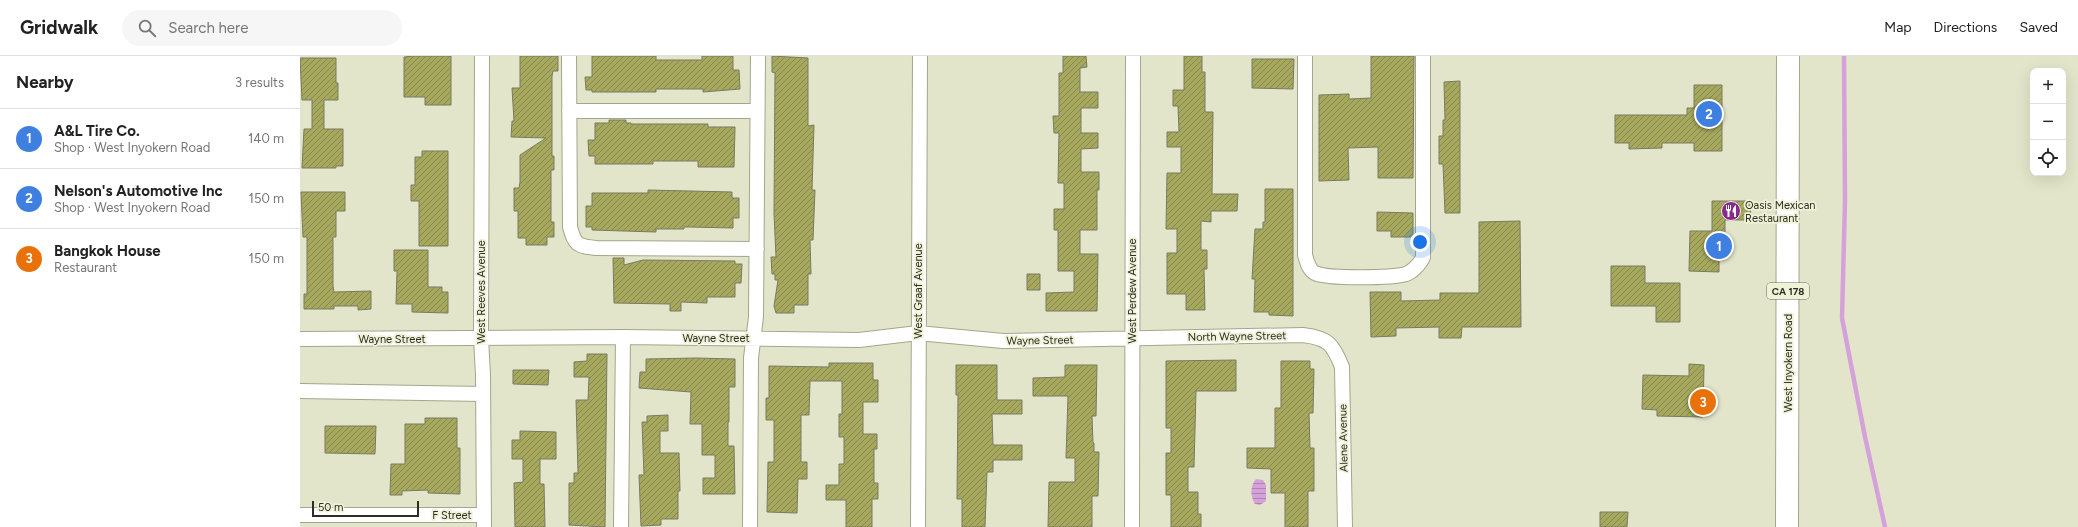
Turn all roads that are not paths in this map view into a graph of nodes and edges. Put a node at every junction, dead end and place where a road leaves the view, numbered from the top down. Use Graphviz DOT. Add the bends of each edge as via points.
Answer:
graph roads {
  1 [pos="482,56"];
  2 [pos="569,56"];
  3 [pos="758,56"];
  4 [pos="920,56"];
  5 [pos="1133,56"];
  6 [pos="1304,56"];
  7 [pos="1423,56"];
  8 [pos="1788,56"];
  9 [pos="569,111"];
  10 [pos="757,111"];
  11 [pos="757,249"];
  12 [pos="918,334"];
  13 [pos="623,337"];
  14 [pos="481,338"];
  15 [pos="754,338"];
  16 [pos="1132,338"];
  17 [pos="300,339"];
  18 [pos="1336,351"];
  19 [pos="300,391"];
  20 [pos="483,394"];
  21 [pos="300,515"];
  22 [pos="484,521"];
  23 [pos="621,527"];
  24 [pos="750,527"];
  25 [pos="918,527"];
  26 [pos="1132,527"];
  27 [pos="1345,527"];
  28 [pos="1787,527"];
  1 -- 14 [label="street, West Reeves Avenue"];
  2 -- 9 [label="street"];
  3 -- 10 [label="street"];
  4 -- 12 [label="street, West Graaf Avenue"];
  5 -- 16 [label="street, West Perdew Avenue"];
  6 -- 7 [label="street" via="1305,255 1308,266 1314,273 1324,276 1356,277 1406,274 1421,262 1423,257"];
  8 -- 28 [label="main road, West Inyokern Road / CA 178"];
  9 -- 10 [label="street"];
  9 -- 11 [label="street" via="570,227 574,240 580,246"];
  10 -- 11 [label="street"];
  11 -- 15 [label="street"];
  12 -- 15 [label="street, Wayne Street" via="859,340"];
  12 -- 16 [label="street, Wayne Street" via="1003,341"];
  12 -- 25 [label="street, West Graaf Avenue"];
  13 -- 14 [label="street, Wayne Street"];
  13 -- 15 [label="street, Wayne Street"];
  13 -- 23 [label="street"];
  14 -- 17 [label="street, Wayne Street"];
  14 -- 20 [label="street, West Reeves Avenue"];
  15 -- 24 [label="street" via="751,358"];
  16 -- 18 [label="street, North Wayne Street" via="1303,335 1324,339"];
  16 -- 26 [label="street, West Perdew Avenue"];
  18 -- 27 [label="street, Alene Avenue" via="1342,367"];
  19 -- 20 [label="street"];
  20 -- 22 [label="street, West Reeves Avenue"];
  21 -- 22 [label="street, F Street"];
}
